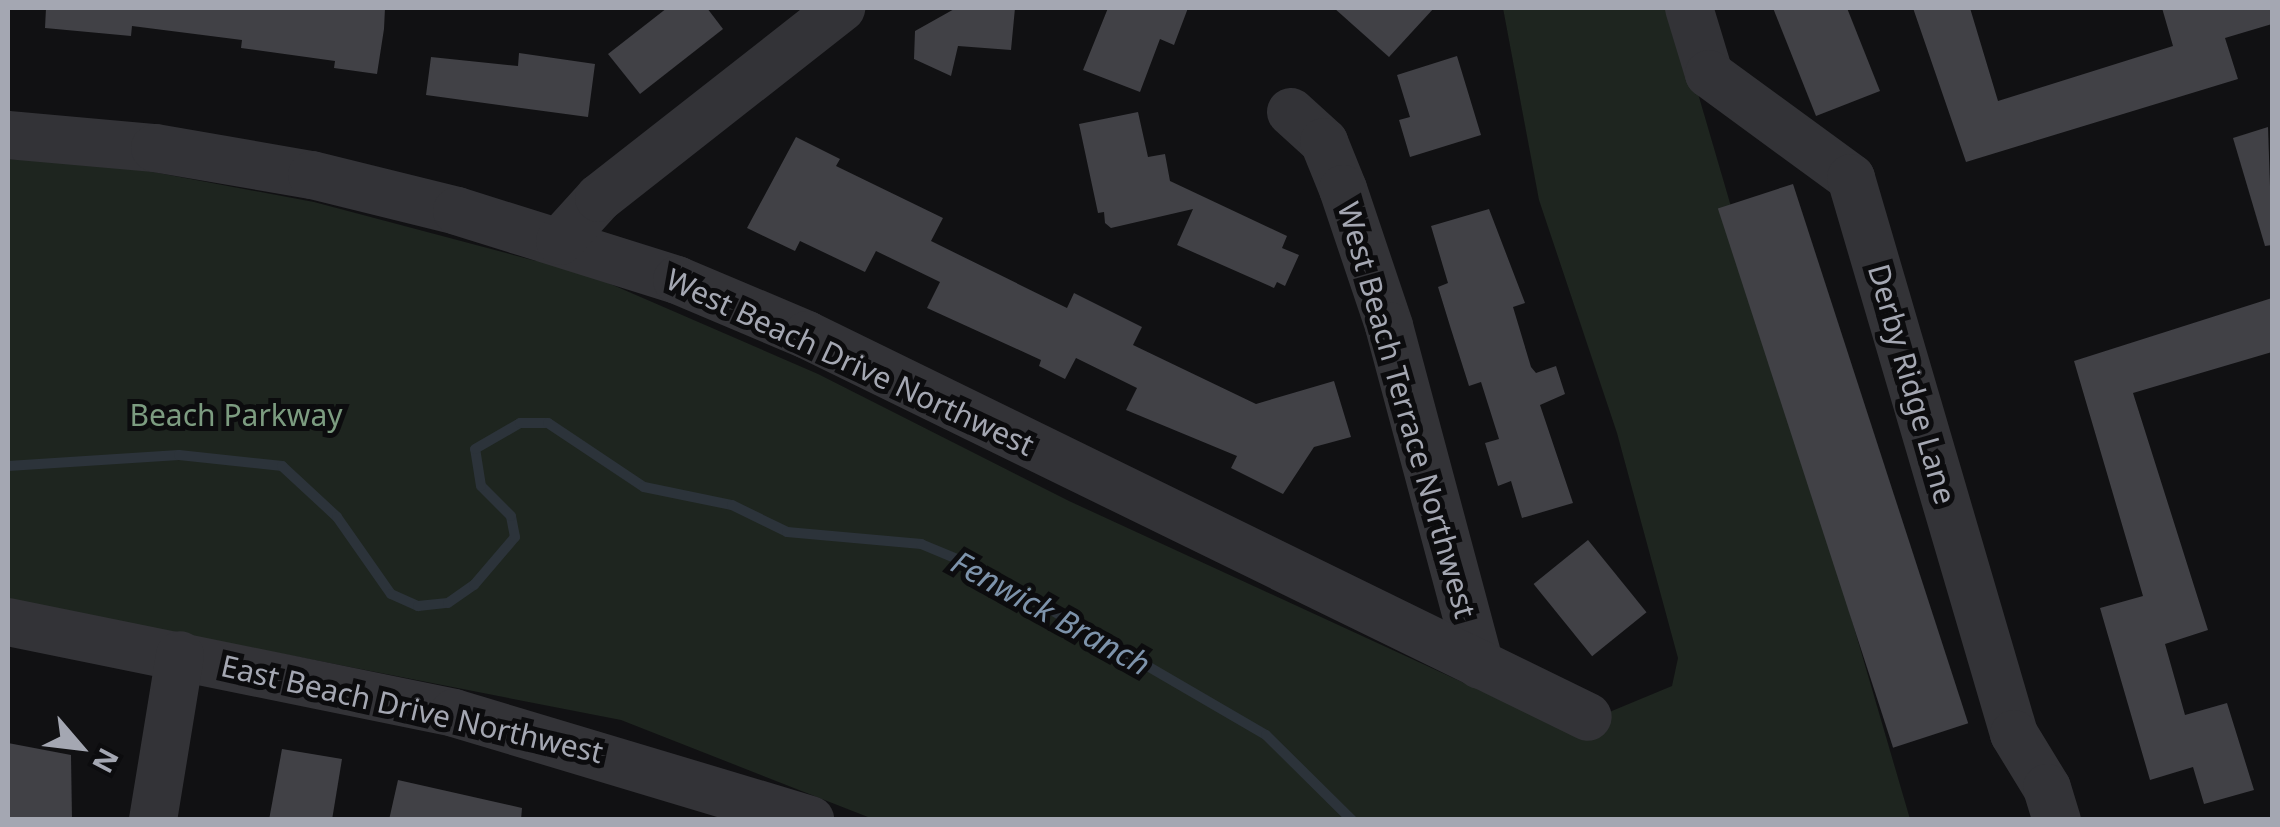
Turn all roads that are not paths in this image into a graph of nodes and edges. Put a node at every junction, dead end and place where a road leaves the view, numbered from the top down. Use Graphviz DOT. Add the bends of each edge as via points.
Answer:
graph roads {
  1 [pos="841,8"];
  2 [pos="1690,8"];
  3 [pos="1291,112"];
  4 [pos="8,135"];
  5 [pos="560,240"];
  6 [pos="8,622"];
  7 [pos="180,655"];
  8 [pos="1480,666"];
  9 [pos="1588,717"];
  10 [pos="153,820"];
  11 [pos="810,820"];
  12 [pos="2057,820"];
  1 -- 5 [label="street" via="599,198"];
  2 -- 12 [label="street, Derby Ridge Lane" via="1709,74 1852,178 2014,734"];
  3 -- 8 [label="street, West Beach Terrace Northwest" via="1324,142 1390,326"];
  4 -- 5 [label="street, West Beach Drive Northwest" via="238,160"];
  5 -- 8 [label="street, West Beach Drive Northwest" via="775,320"];
  6 -- 7 [label="street, East Beach Drive Northwest"];
  7 -- 10 [label="street"];
  7 -- 11 [label="street, East Beach Drive Northwest" via="510,727"];
  8 -- 9 [label="street, West Beach Drive Northwest"];
}
